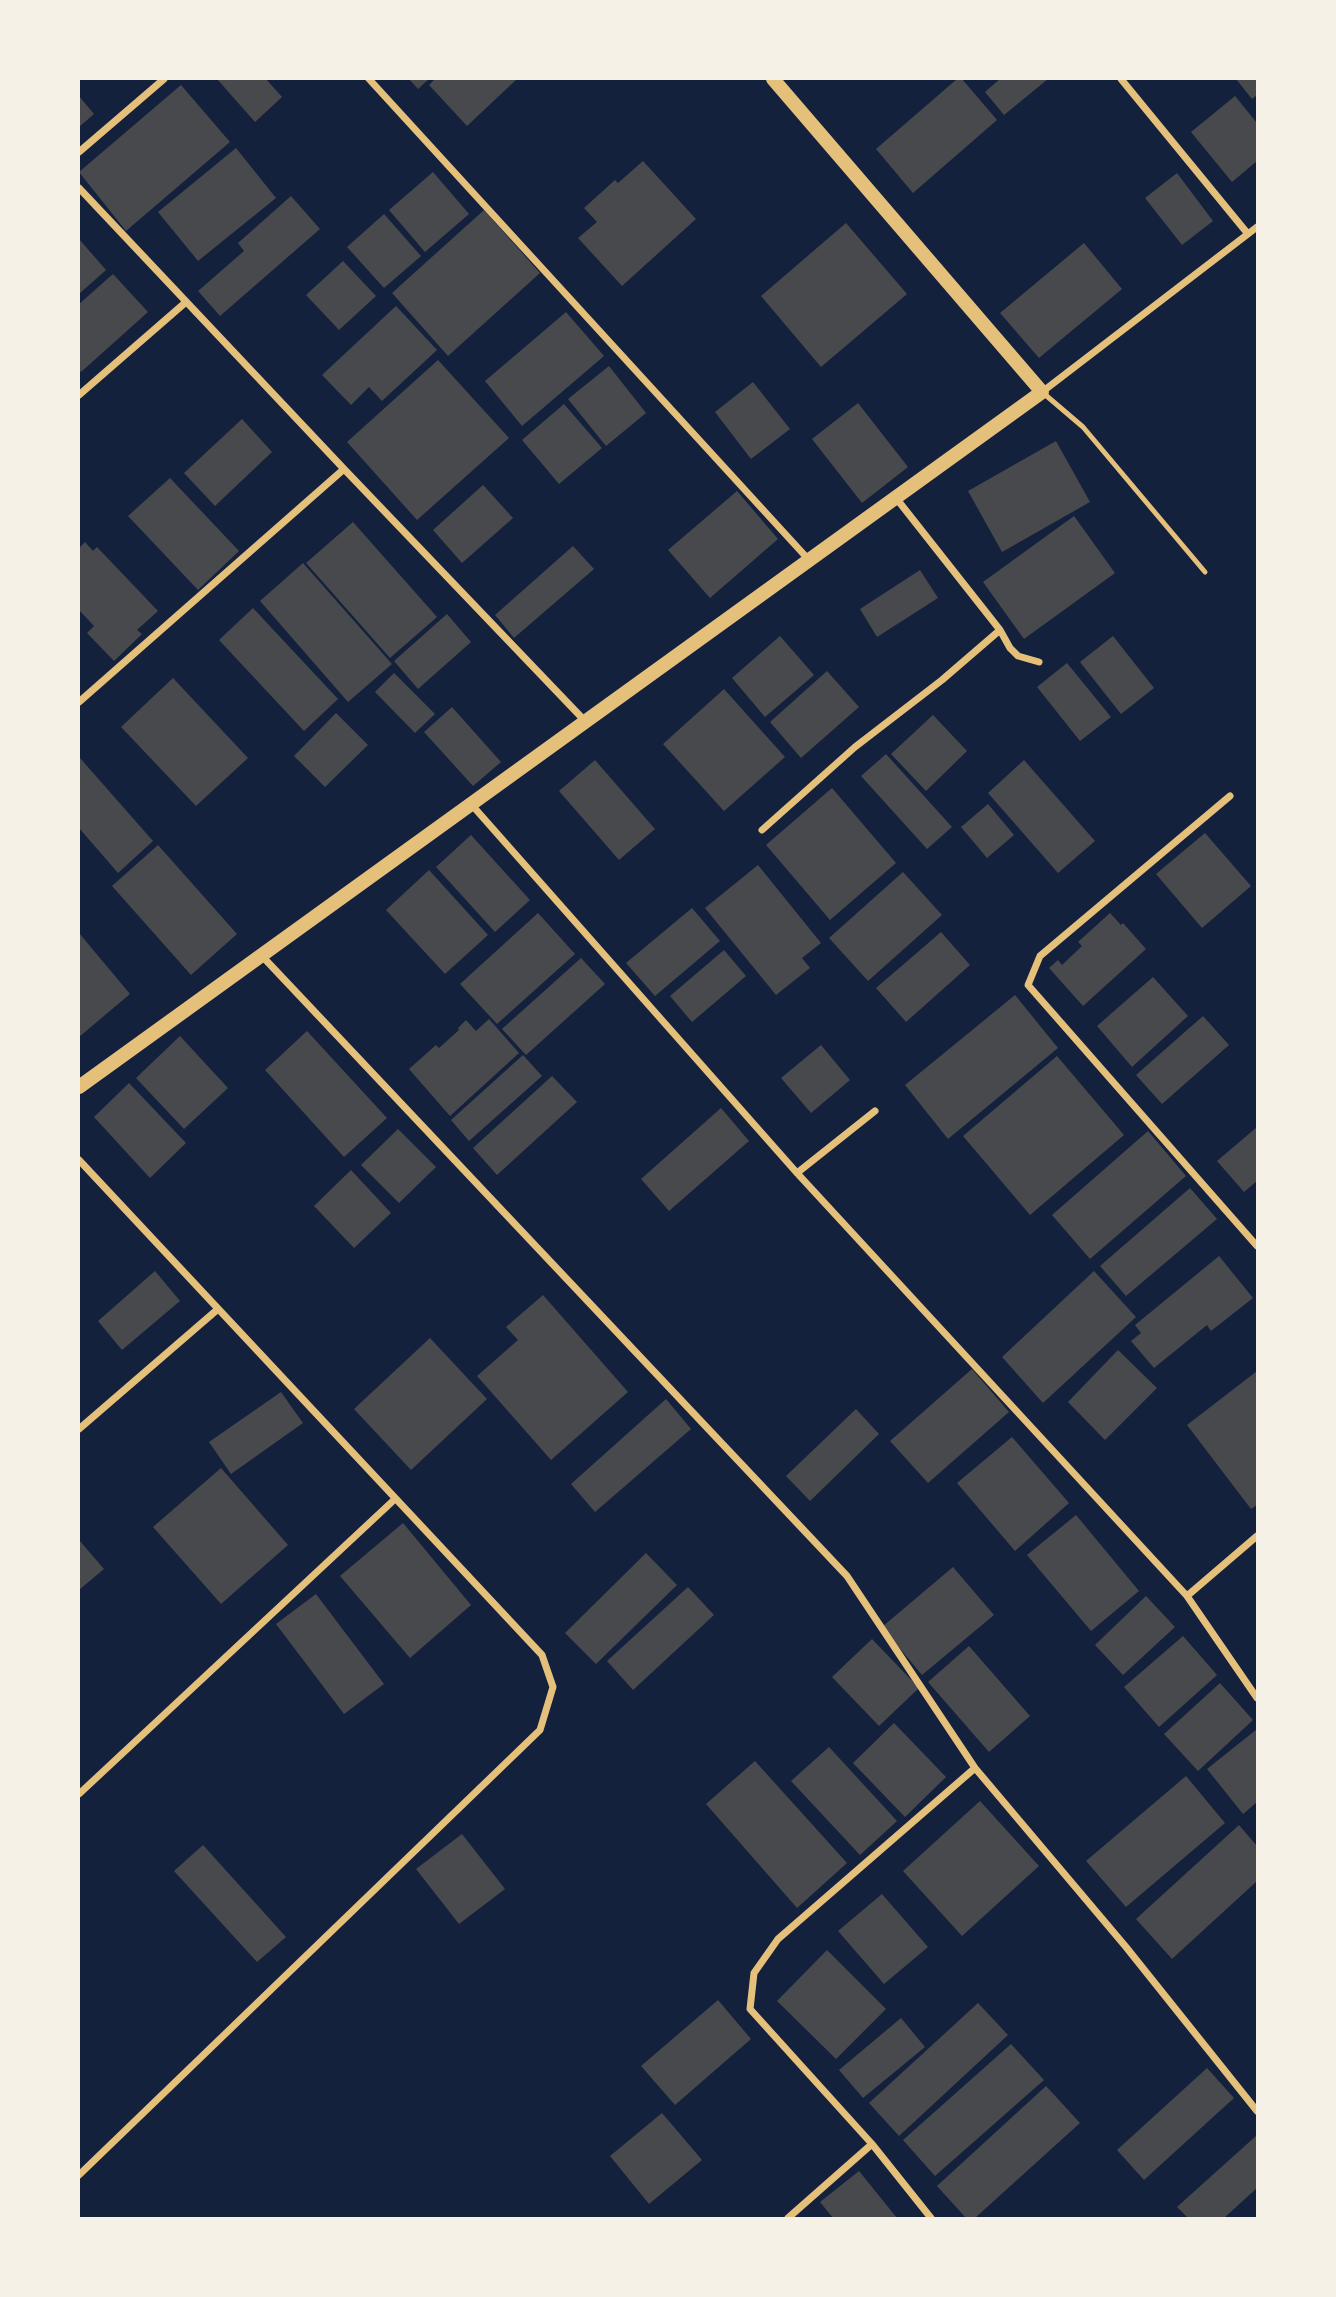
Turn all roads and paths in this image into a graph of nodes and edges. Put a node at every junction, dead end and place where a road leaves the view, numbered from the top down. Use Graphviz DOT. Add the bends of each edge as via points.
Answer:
graph roads {
  1 [pos="164,79"];
  2 [pos="369,79"];
  3 [pos="773,79"];
  4 [pos="1121,79"];
  5 [pos="79,152"];
  6 [pos="79,188"];
  7 [pos="1257,227"];
  8 [pos="1248,234"];
  9 [pos="186,302"];
  10 [pos="1042,392"];
  11 [pos="79,395"];
  12 [pos="344,469"];
  13 [pos="895,498"];
  14 [pos="809,560"];
  15 [pos="1205,572"];
  16 [pos="1000,630"];
  17 [pos="1039,662"];
  18 [pos="79,702"];
  19 [pos="586,722"];
  20 [pos="1230,796"];
  21 [pos="471,804"];
  22 [pos="762,830"];
  23 [pos="262,956"];
  24 [pos="79,1087"];
  25 [pos="875,1111"];
  26 [pos="79,1160"];
  27 [pos="797,1173"];
  28 [pos="1257,1246"];
  29 [pos="218,1309"];
  30 [pos="79,1429"];
  31 [pos="395,1499"];
  32 [pos="1257,1536"];
  33 [pos="1187,1595"];
  34 [pos="1257,1698"];
  35 [pos="975,1768"];
  36 [pos="79,1794"];
  37 [pos="1257,2110"];
  38 [pos="872,2144"];
  39 [pos="79,2175"];
  40 [pos="788,2218"];
  41 [pos="931,2218"];
  1 -- 5 [label="street"];
  2 -- 14 [label="street"];
  3 -- 10 [label="main road"];
  4 -- 8 [label="street"];
  6 -- 9 [label="street"];
  7 -- 8 [label="street"];
  8 -- 10 [label="street"];
  9 -- 11 [label="street"];
  9 -- 12 [label="street"];
  10 -- 13 [label="main road"];
  10 -- 15 [label="lane" via="1083,427"];
  12 -- 18 [label="street"];
  12 -- 19 [label="street"];
  13 -- 14 [label="main road"];
  13 -- 16 [label="street"];
  14 -- 19 [label="main road"];
  16 -- 17 [label="street" via="1018,656"];
  16 -- 22 [label="street" via="855,747"];
  19 -- 21 [label="main road"];
  20 -- 28 [label="street" via="1040,956 1028,985"];
  21 -- 23 [label="main road"];
  21 -- 27 [label="street"];
  23 -- 24 [label="main road"];
  23 -- 35 [label="street" via="847,1576"];
  25 -- 27 [label="street"];
  26 -- 29 [label="street"];
  27 -- 33 [label="street"];
  29 -- 30 [label="street"];
  29 -- 31 [label="street"];
  31 -- 36 [label="street"];
  31 -- 39 [label="street" via="542,1655 553,1687 540,1730"];
  32 -- 33 [label="street"];
  33 -- 34 [label="street"];
  35 -- 37 [label="street"];
  35 -- 38 [label="street" via="778,1939 754,1973 750,2008"];
  38 -- 40 [label="street"];
  38 -- 41 [label="street"];
}
